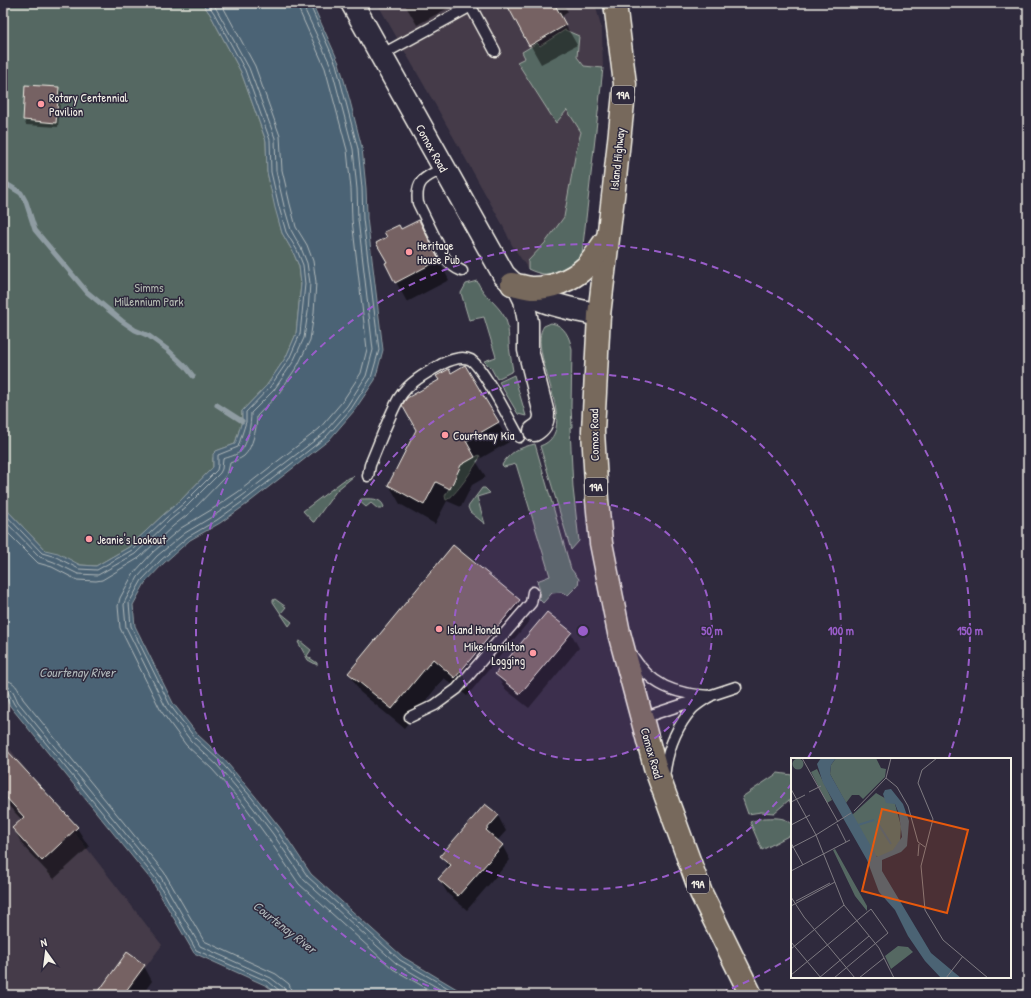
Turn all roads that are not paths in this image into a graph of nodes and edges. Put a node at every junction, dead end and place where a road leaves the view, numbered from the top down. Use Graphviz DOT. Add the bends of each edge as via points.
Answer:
graph roads {
  1 [pos="352,3"];
  2 [pos="615,3"];
  3 [pos="470,4"];
  4 [pos="495,51"];
  5 [pos="381,55"];
  6 [pos="444,168"];
  7 [pos="607,238"];
  8 [pos="462,271"];
  9 [pos="516,287"];
  10 [pos="599,315"];
  11 [pos="526,434"];
  12 [pos="368,476"];
  13 [pos="534,592"];
  14 [pos="618,625"];
  15 [pos="736,688"];
  16 [pos="710,696"];
  17 [pos="410,717"];
  18 [pos="642,718"];
  19 [pos="662,787"];
  20 [pos="751,995"];
  1 -- 5 [label="street, Comox Road"];
  2 -- 7 [label="main road, Island Highway / 19A" via="625,84"];
  3 -- 4 [label="lane"];
  3 -- 5 [label="lane"];
  5 -- 6 [label="street, Comox Road"];
  6 -- 8 [label="lane" via="425,177 419,183 418,203 445,258 449,264"];
  6 -- 9 [label="street, Comox Road" via="498,266"];
  7 -- 9 [label="main road" via="586,267 570,278 555,285"];
  7 -- 10 [label="main road, Island Highway / 19A"];
  9 -- 10 [label="street, Comox Road" via="538,300"];
  9 -- 11 [label="street" via="524,300 528,322 528,350 544,414 540,428"];
  10 -- 14 [label="main road, Comox Road / 19A" via="593,431 596,493 601,542"];
  11 -- 12 [label="lane" via="472,360 455,359 426,373 400,397 370,465"];
  13 -- 17 [label="lane" via="531,603 457,689 435,705"];
  14 -- 16 [label="lane" via="632,655 656,682 673,691"];
  14 -- 18 [label="main road, Comox Road / 19A"];
  15 -- 16 [label="lane"];
  16 -- 18 [label="lane"];
  16 -- 19 [label="lane" via="693,708 671,743"];
  18 -- 19 [label="main road, Comox Road / 19A"];
  19 -- 20 [label="main road, Comox Road / 19A" via="701,893"];
}
